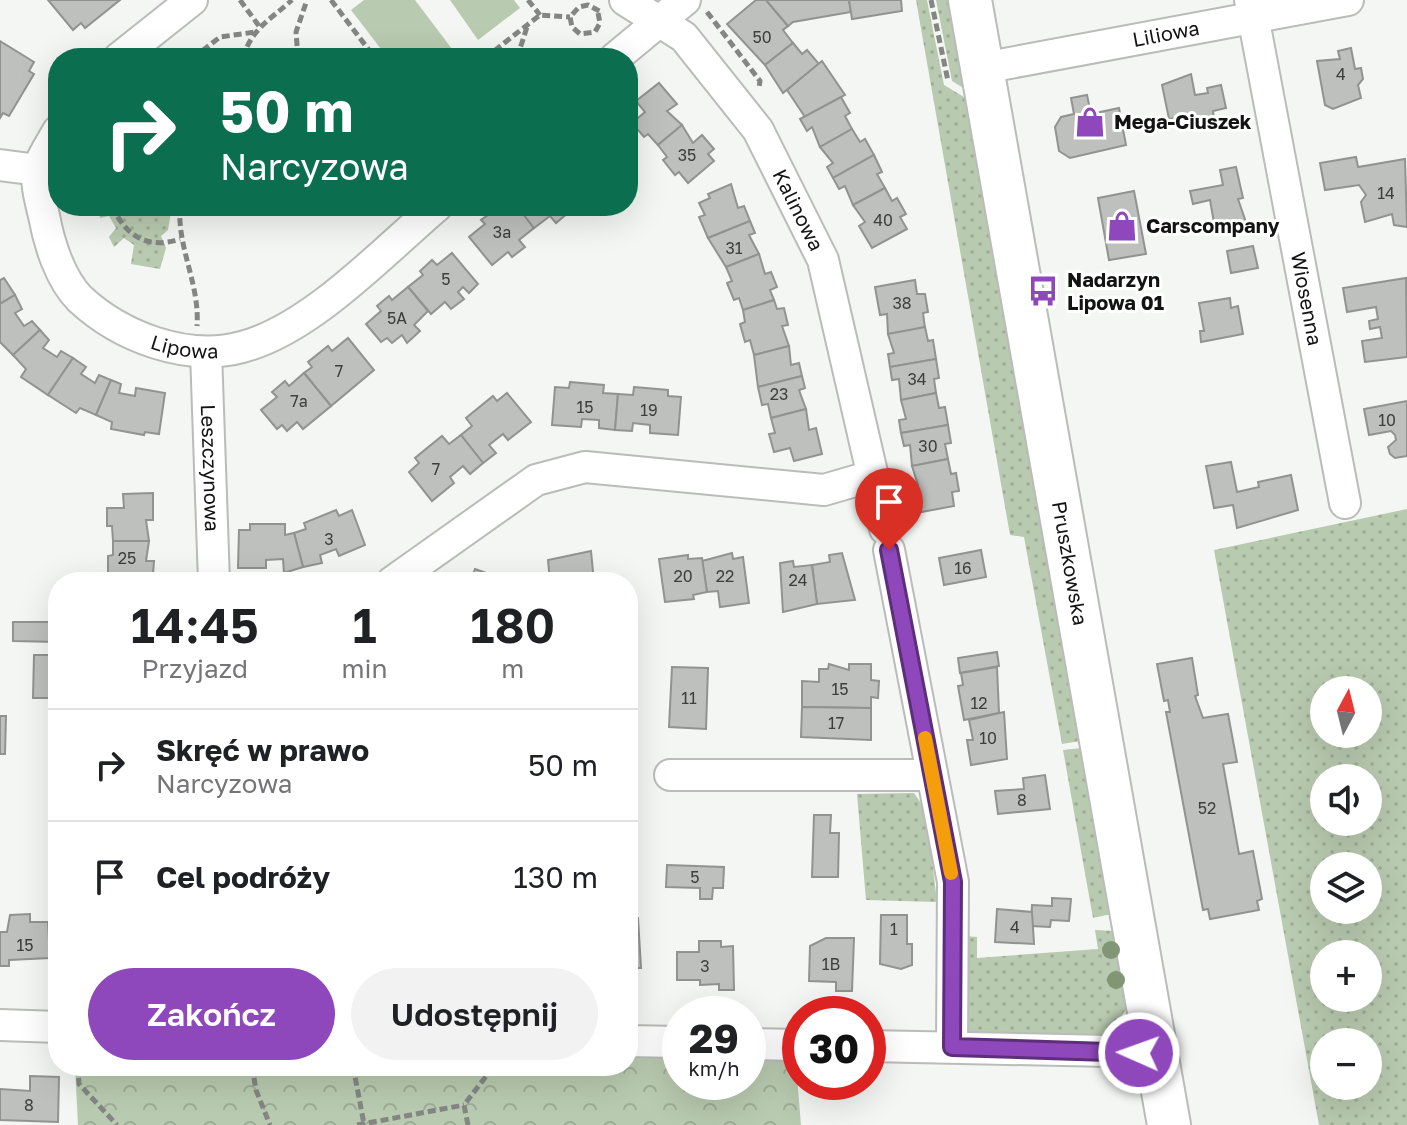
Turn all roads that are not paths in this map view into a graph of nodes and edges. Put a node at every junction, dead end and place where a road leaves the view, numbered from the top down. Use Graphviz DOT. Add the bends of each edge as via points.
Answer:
graph roads {
  1 [pos="192,0"];
  2 [pos="625,0"];
  3 [pos="685,0"];
  4 [pos="970,0"];
  5 [pos="1348,0"];
  6 [pos="1251,9"];
  7 [pos="659,21"];
  8 [pos="132,48"];
  9 [pos="627,48"];
  10 [pos="983,68"];
  11 [pos="48,150"];
  12 [pos="0,165"];
  13 [pos="38,170"];
  14 [pos="425,216"];
  15 [pos="201,343"];
  16 [pos="872,476"];
  17 [pos="1345,503"];
  18 [pos="213,572"];
  19 [pos="406,572"];
  20 [pos="670,775"];
  21 [pos="932,775"];
  22 [pos="0,1025"];
  23 [pos="48,1027"];
  24 [pos="638,1041"];
  25 [pos="662,1042"];
  26 [pos="886,1046"];
  27 [pos="952,1047"];
  28 [pos="1156,1052"];
  29 [pos="1169,1125"];
  1 -- 8 [label="street"];
  2 -- 7 [label="street, Kalinowa"];
  3 -- 7 [label="street"];
  4 -- 10 [label="street, Pruszkowska"];
  5 -- 6 [label="street, Liliowa"];
  6 -- 10 [label="street, Liliowa"];
  6 -- 17 [label="street, Wiosenna"];
  7 -- 9 [label="street"];
  7 -- 16 [label="street, Kalinowa" via="684,37 758,130 823,260"];
  10 -- 28 [label="street, Pruszkowska"];
  11 -- 13 [label="street"];
  12 -- 13 [label="street"];
  13 -- 15 [label="street, Lipowa" via="50,242 79,298 144,340"];
  14 -- 15 [label="street, Lipowa" via="292,328 242,347"];
  15 -- 18 [label="street, Leszczynowa"];
  16 -- 19 [label="street" via="824,490 585,467 536,480"];
  16 -- 21 [label="street, Kalinowa"];
  20 -- 21 [label="street"];
  21 -- 27 [label="street, Kalinowa" via="953,882"];
  22 -- 23 [label="street"];
  24 -- 25 [label="street"];
  26 -- 27 [label="street"];
  27 -- 28 [label="street"];
  28 -- 29 [label="street, Pruszkowska"];
}
